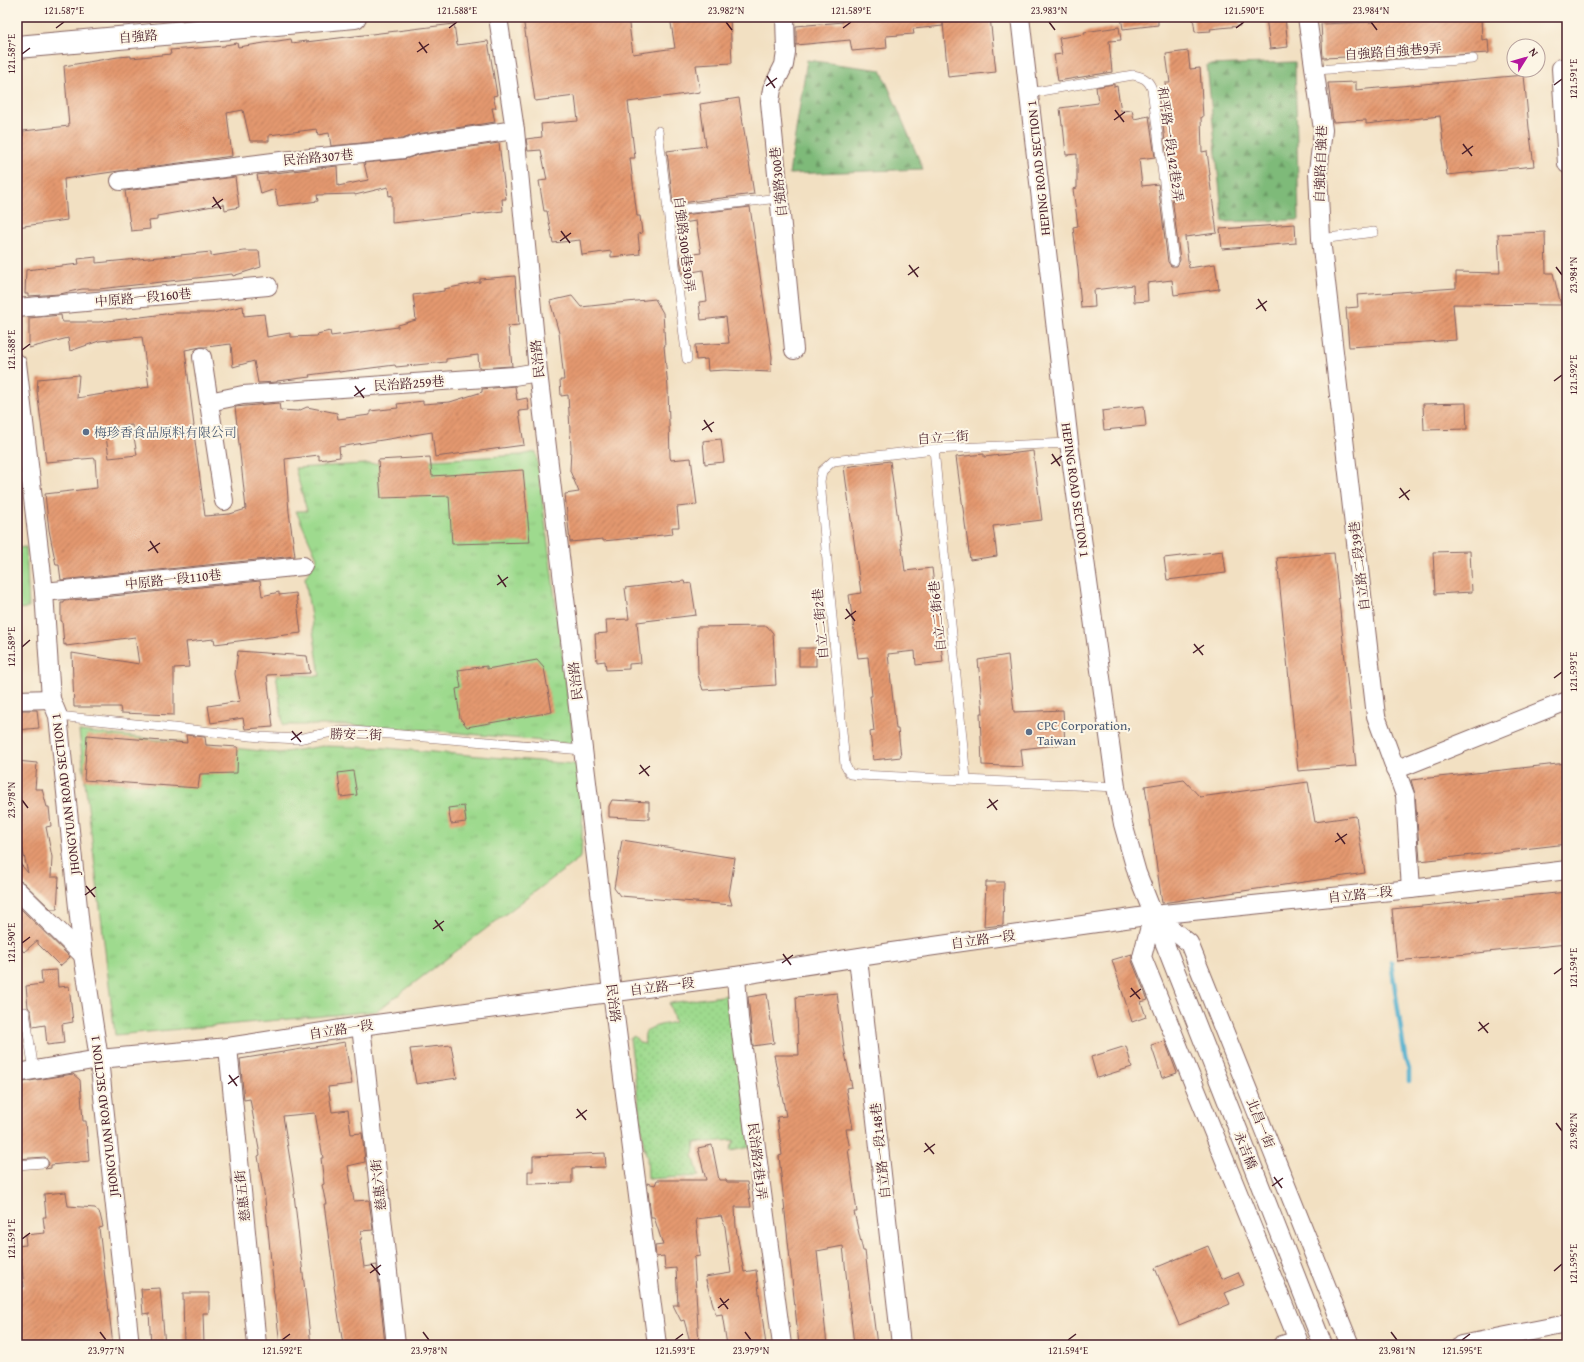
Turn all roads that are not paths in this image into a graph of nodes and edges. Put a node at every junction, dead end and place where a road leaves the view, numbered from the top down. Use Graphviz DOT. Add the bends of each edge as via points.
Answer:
graph roads {
  1 [pos="354,17"];
  2 [pos="498,17"];
  3 [pos="784,17"];
  4 [pos="1020,17"];
  5 [pos="1307,17"];
  6 [pos="242,22"];
  7 [pos="17,47"];
  8 [pos="1473,59"];
  9 [pos="1561,68"];
  10 [pos="1316,70"];
  11 [pos="1029,93"];
  12 [pos="515,130"];
  13 [pos="658,131"];
  14 [pos="1567,163"];
  15 [pos="120,181"];
  16 [pos="779,198"];
  17 [pos="668,211"];
  18 [pos="1374,232"];
  19 [pos="1321,239"];
  20 [pos="1174,261"];
  21 [pos="268,286"];
  22 [pos="17,308"];
  23 [pos="794,350"];
  24 [pos="202,357"];
  25 [pos="687,359"];
  26 [pos="17,363"];
  27 [pos="538,372"];
  28 [pos="208,402"];
  29 [pos="1069,443"];
  30 [pos="934,449"];
  31 [pos="822,471"];
  32 [pos="224,501"];
  33 [pos="303,566"];
  34 [pos="44,592"];
  35 [pos="51,699"];
  36 [pos="17,700"];
  37 [pos="1567,701"];
  38 [pos="58,716"];
  39 [pos="583,750"];
  40 [pos="1395,770"];
  41 [pos="966,779"];
  42 [pos="1116,788"];
  43 [pos="1567,870"];
  44 [pos="1411,889"];
  45 [pos="17,890"];
  46 [pos="1153,914"];
  47 [pos="83,955"];
  48 [pos="1168,955"];
  49 [pos="858,958"];
  50 [pos="736,976"];
  51 [pos="612,992"];
  52 [pos="17,1013"];
  53 [pos="361,1026"];
  54 [pos="228,1047"];
  55 [pos="99,1059"];
  56 [pos="26,1072"];
  57 [pos="43,1163"];
  58 [pos="17,1164"];
  59 [pos="1564,1321"];
  60 [pos="130,1345"];
  61 [pos="257,1345"];
  62 [pos="396,1345"];
  63 [pos="657,1345"];
  64 [pos="782,1345"];
  65 [pos="901,1345"];
  66 [pos="1282,1345"];
  67 [pos="1323,1345"];
  68 [pos="1350,1345"];
  69 [pos="1461,1345"];
  1 -- 6 [label="street, 自強路"];
  2 -- 12 [label="street, 民治路"];
  3 -- 16 [label="street, 自強路300巷" via="784,65 772,89 770,102"];
  4 -- 11 [label="street, HEPING ROAD SECTION 1"];
  5 -- 10 [label="street, 自強路自強巷"];
  6 -- 7 [label="street, 自強路"];
  8 -- 10 [label="lane, 自強路自強巷9弄"];
  9 -- 14 [label="street"];
  10 -- 19 [label="street, 自強路自強巷" via="1323,130 1318,172"];
  11 -- 20 [label="lane, 和平路一段142巷2弄" via="1133,75 1142,76 1148,81 1152,89"];
  11 -- 29 [label="street, HEPING ROAD SECTION 1"];
  12 -- 15 [label="street, 民治路307巷" via="419,144 404,149"];
  12 -- 27 [label="street, 民治路"];
  13 -- 17 [label="lane, 自強路300巷30弄"];
  16 -- 17 [label="lane"];
  16 -- 23 [label="street, 自強路300巷"];
  17 -- 25 [label="lane, 自強路300巷30弄"];
  18 -- 19 [label="lane"];
  19 -- 40 [label="street, 自立路二段39巷" via="1376,716"];
  21 -- 22 [label="street, 中原路一段160巷"];
  24 -- 28 [label="street"];
  26 -- 34 [label="street, JHONGYUAN ROAD SECTION 1"];
  27 -- 28 [label="street, 民治路259巷" via="514,376 243,395"];
  27 -- 39 [label="street, 民治路"];
  28 -- 32 [label="street"];
  29 -- 30 [label="lane, 自立二街"];
  29 -- 42 [label="street, HEPING ROAD SECTION 1"];
  30 -- 31 [label="lane, 自立二街" via="833,461"];
  30 -- 41 [label="lane, 自立二街6巷"];
  31 -- 41 [label="lane, 自立二街2巷" via="820,482 845,765 850,774"];
  33 -- 34 [label="street, 中原路一段110巷"];
  34 -- 35 [label="street, JHONGYUAN ROAD SECTION 1"];
  35 -- 36 [label="street"];
  35 -- 38 [label="street, JHONGYUAN ROAD SECTION 1"];
  37 -- 40 [label="street"];
  38 -- 39 [label="lane, 勝安二街" via="260,737 298,739 332,732 353,732"];
  38 -- 47 [label="street, JHONGYUAN ROAD SECTION 1"];
  39 -- 51 [label="street, 民治路"];
  40 -- 44 [label="street, 自立路二段39巷" via="1404,795"];
  41 -- 42 [label="lane"];
  42 -- 46 [label="street, HEPING ROAD SECTION 1" via="1137,872"];
  43 -- 44 [label="street, 自立路二段"];
  44 -- 46 [label="street, 自立路二段"];
  45 -- 47 [label="street"];
  46 -- 48 [label="street, HEPING ROAD SECTION 1"];
  46 -- 49 [label="street, 自立路一段"];
  46 -- 66 [label="street" via="1142,957 1298,1340"];
  46 -- 68 [label="street, 北昌一街" via="1189,943"];
  47 -- 55 [label="street, JHONGYUAN ROAD SECTION 1"];
  48 -- 67 [label="street, 永吉橋"];
  49 -- 50 [label="street, 自立路一段"];
  49 -- 65 [label="street, 自立路一段148巷"];
  50 -- 51 [label="street, 自立路一段"];
  50 -- 64 [label="street, 民治路2巷1弄" via="739,1018"];
  51 -- 53 [label="street, 自立路一段"];
  51 -- 63 [label="street, 民治路"];
  52 -- 56 [label="lane" via="25,1012"];
  53 -- 54 [label="street, 自立路一段"];
  53 -- 62 [label="street, 慈惠六街"];
  54 -- 55 [label="street, 自立路一段"];
  54 -- 61 [label="street, 慈惠五街"];
  55 -- 56 [label="street, 自立路一段"];
  55 -- 60 [label="street, JHONGYUAN ROAD SECTION 1"];
  57 -- 58 [label="lane"];
  59 -- 69 [label="street"];
}
